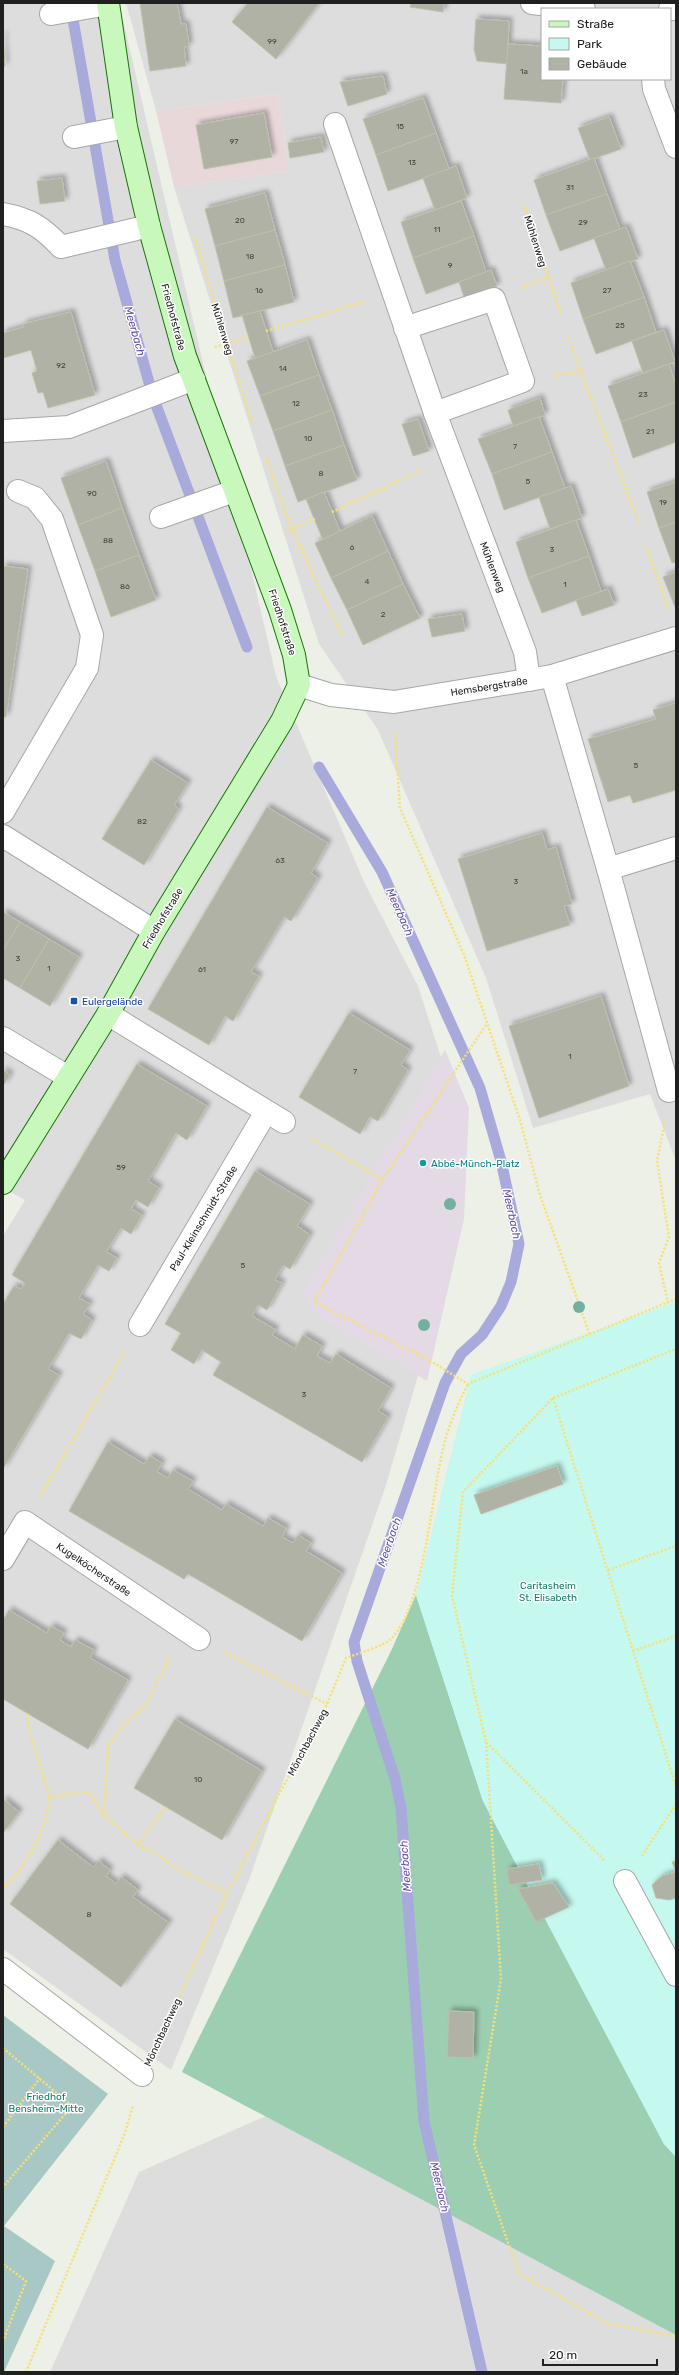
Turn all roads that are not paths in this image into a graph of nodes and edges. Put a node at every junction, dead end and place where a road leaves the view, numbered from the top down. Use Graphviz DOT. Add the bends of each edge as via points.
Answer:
graph roads {
  1 [pos="532,3"];
  2 [pos="108,4"];
  3 [pos="575,8"];
  4 [pos="51,14"];
  5 [pos="653,80"];
  6 [pos="335,124"];
  7 [pos="116,128"];
  8 [pos="74,137"];
  9 [pos="676,147"];
  10 [pos="3,214"];
  11 [pos="149,226"];
  12 [pos="405,328"];
  13 [pos="194,379"];
  14 [pos="435,413"];
  15 [pos="3,431"];
  16 [pos="18,491"];
  17 [pos="234,491"];
  18 [pos="161,517"];
  19 [pos="676,638"];
  20 [pos="552,676"];
  21 [pos="529,680"];
  22 [pos="299,685"];
  23 [pos="3,812"];
  24 [pos="3,836"];
  25 [pos="676,848"];
  26 [pos="608,869"];
  27 [pos="154,931"];
  28 [pos="108,1014"];
  29 [pos="3,1038"];
  30 [pos="68,1078"];
  31 [pos="669,1091"];
  32 [pos="3,1183"];
  33 [pos="140,1324"];
  34 [pos="3,1559"];
  35 [pos="191,1634"];
  36 [pos="625,1881"];
  37 [pos="3,1969"];
  38 [pos="676,1975"];
  39 [pos="142,2075"];
  1 -- 3 [label="street"];
  2 -- 4 [label="street"];
  2 -- 7 [label="street, Friedhofstraße"];
  5 -- 9 [label="street" via="654,89"];
  6 -- 12 [label="street, Mühlenweg"];
  7 -- 8 [label="street"];
  7 -- 11 [label="street, Friedhofstraße"];
  10 -- 11 [label="street" via="24,218 44,229 61,247"];
  11 -- 13 [label="street, Friedhofstraße" via="185,356"];
  12 -- 14 [label="street, Mühlenweg"];
  12 -- 14 [label="street" via="494,299 523,380"];
  13 -- 15 [label="street" via="69,427"];
  13 -- 17 [label="street, Friedhofstraße"];
  14 -- 21 [label="street, Mühlenweg" via="525,652"];
  16 -- 23 [label="street" via="35,498 52,519 92,635 87,668"];
  17 -- 18 [label="street"];
  17 -- 22 [label="street, Friedhofstraße" via="280,610 294,654"];
  19 -- 20 [label="street, Hemsbergstraße"];
  20 -- 21 [label="street, Hemsbergstraße"];
  20 -- 26 [label="street"];
  21 -- 22 [label="street, Hemsbergstraße" via="394,702 331,695"];
  22 -- 27 [label="street, Friedhofstraße" via="282,721"];
  24 -- 27 [label="street"];
  25 -- 26 [label="street"];
  26 -- 31 [label="street"];
  27 -- 28 [label="street, Friedhofstraße"];
  28 -- 30 [label="street, Friedhofstraße"];
  28 -- 33 [label="street, Paul-Kleinschmidt-Straße" via="275,1117"];
  29 -- 30 [label="street"];
  30 -- 32 [label="street, Friedhofstraße"];
  34 -- 35 [label="street, Kugelköcherstraße" via="25,1522"];
  36 -- 38 [label="street"];
  37 -- 39 [label="street"];
}
